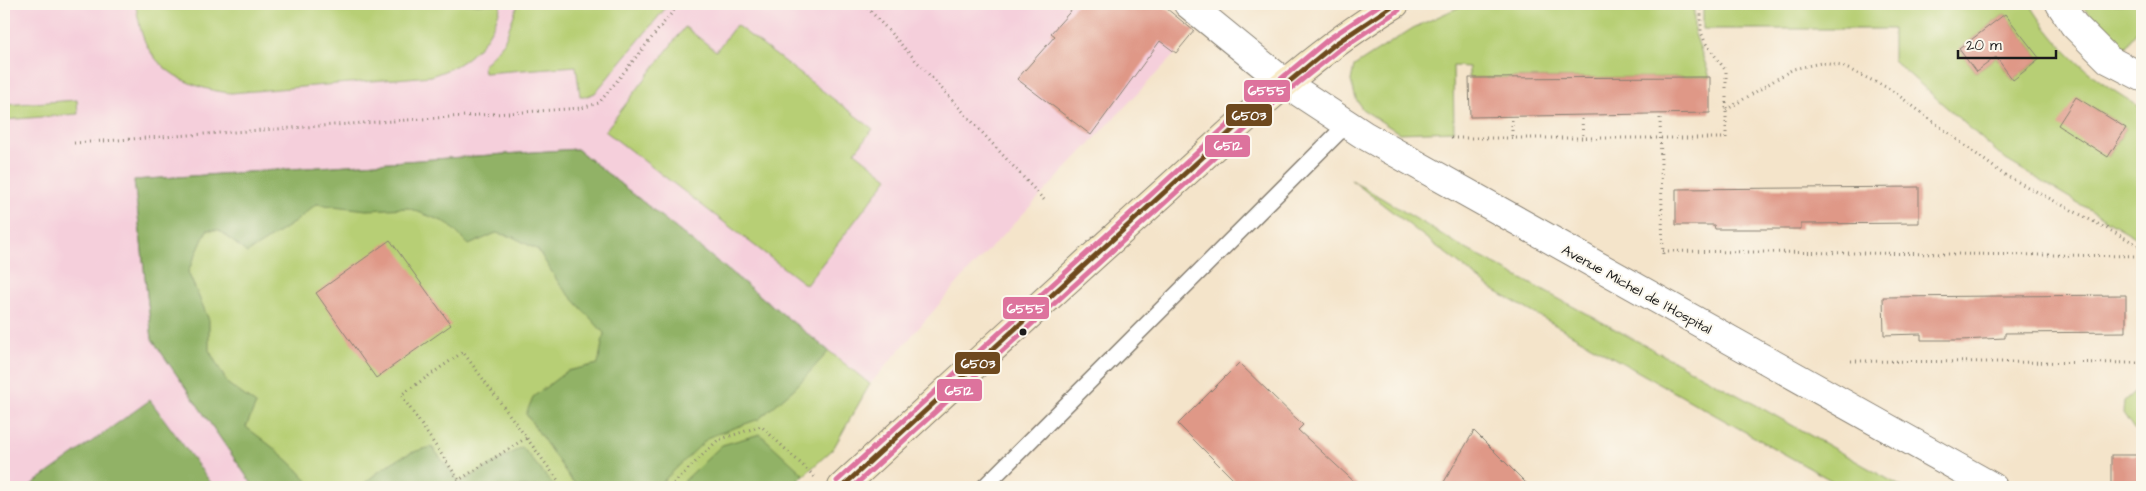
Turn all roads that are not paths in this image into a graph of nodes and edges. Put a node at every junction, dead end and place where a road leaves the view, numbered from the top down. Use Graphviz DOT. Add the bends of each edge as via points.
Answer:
graph roads {
  1 [pos="1188,4"];
  2 [pos="1395,4"];
  3 [pos="2060,4"];
  4 [pos="2142,77"];
  5 [pos="1285,83"];
  6 [pos="1347,124"];
  7 [pos="842,487"];
  8 [pos="984,487"];
  9 [pos="1993,487"];
  1 -- 5 [label="street, Avenue Michel de l'Hospital"];
  2 -- 5 [label="street"];
  3 -- 4 [label="street" via="2074,24 2109,60"];
  5 -- 6 [label="street, Avenue Michel de l'Hospital"];
  5 -- 7 [label="street"];
  6 -- 8 [label="lane"];
  6 -- 9 [label="street, Avenue Michel de l'Hospital"];
}
